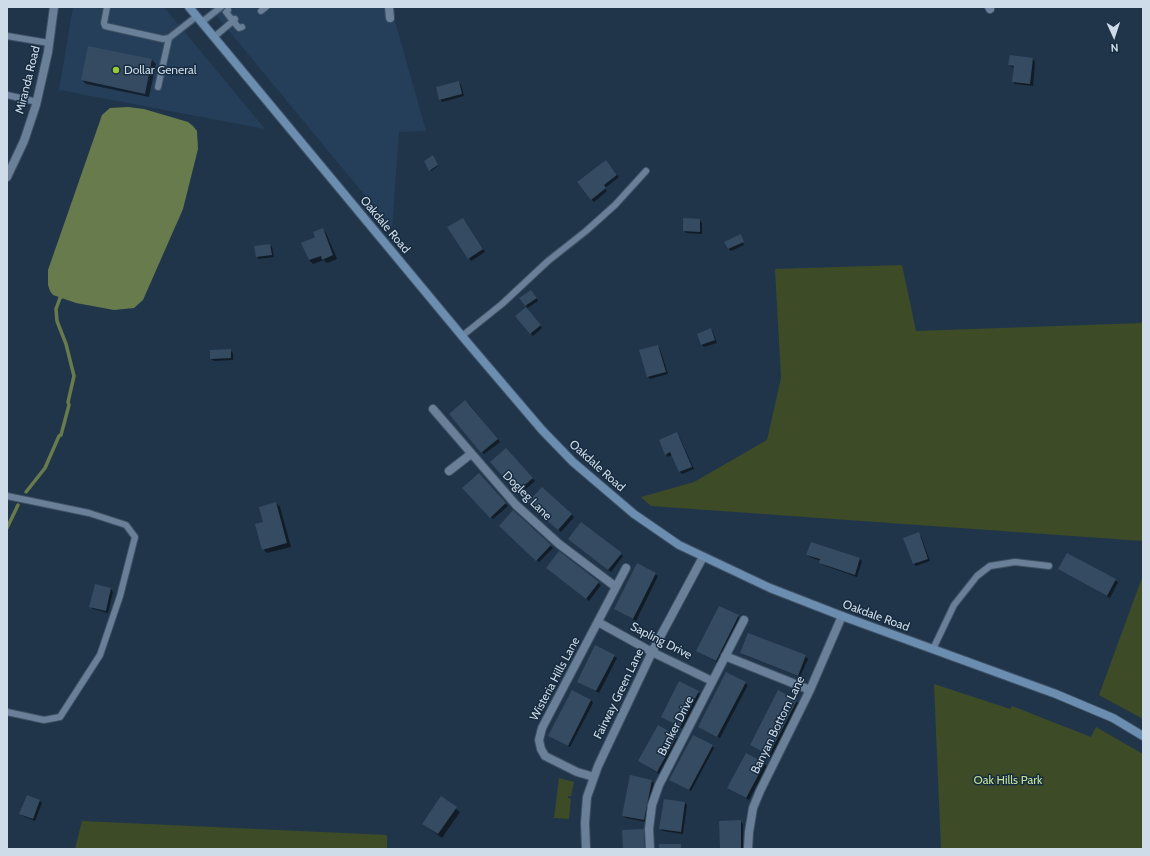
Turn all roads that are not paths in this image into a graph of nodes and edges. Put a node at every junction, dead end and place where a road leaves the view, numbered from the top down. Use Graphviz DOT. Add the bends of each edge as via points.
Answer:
graph roads {
  1 [pos="54,7"];
  2 [pos="107,7"];
  3 [pos="189,7"];
  4 [pos="389,7"];
  5 [pos="225,9"];
  6 [pos="390,18"];
  7 [pos="199,19"];
  8 [pos="234,20"];
  9 [pos="242,27"];
  10 [pos="7,36"];
  11 [pos="214,37"];
  12 [pos="169,38"];
  13 [pos="50,43"];
  14 [pos="158,87"];
  15 [pos="7,95"];
  16 [pos="37,102"];
  17 [pos="646,171"];
  18 [pos="7,177"];
  19 [pos="462,336"];
  20 [pos="433,409"];
  21 [pos="471,454"];
  22 [pos="449,471"];
  23 [pos="7,496"];
  24 [pos="703,557"];
  25 [pos="1049,566"];
  26 [pos="626,568"];
  27 [pos="616,587"];
  28 [pos="842,616"];
  29 [pos="744,620"];
  30 [pos="598,622"];
  31 [pos="933,649"];
  32 [pos="652,652"];
  33 [pos="725,656"];
  34 [pos="712,681"];
  35 [pos="810,690"];
  36 [pos="7,712"];
  37 [pos="1143,736"];
  38 [pos="594,777"];
  39 [pos="586,849"];
  40 [pos="650,849"];
  41 [pos="748,849"];
  1 -- 13 [label="street, Miranda Road"];
  2 -- 12 [label="lane" via="105,26 163,39"];
  3 -- 7 [label="main road, Oakdale Road"];
  4 -- 6 [label="street"];
  5 -- 7 [label="lane"];
  5 -- 8 [label="lane"];
  7 -- 11 [label="main road, Oakdale Road"];
  7 -- 12 [label="lane"];
  8 -- 9 [label="lane" via="239,28"];
  8 -- 11 [label="lane"];
  10 -- 13 [label="lane"];
  11 -- 19 [label="main road, Oakdale Road"];
  12 -- 14 [label="lane"];
  13 -- 16 [label="street, Miranda Road"];
  15 -- 16 [label="lane"];
  16 -- 18 [label="street, Miranda Road" via="24,141"];
  17 -- 19 [label="lane" via="615,205"];
  19 -- 24 [label="main road, Oakdale Road" via="542,430 573,462 634,514 679,545"];
  20 -- 21 [label="street, Dogleg Lane"];
  21 -- 22 [label="street"];
  21 -- 27 [label="street, Dogleg Lane" via="516,505 559,544"];
  23 -- 36 [label="lane" via="89,513 126,525 135,537 120,596 100,655 60,717 44,720"];
  24 -- 28 [label="main road, Oakdale Road" via="770,588"];
  24 -- 32 [label="street, Fairway Green Lane"];
  25 -- 31 [label="lane" via="1015,562 990,566 977,576 954,605"];
  26 -- 27 [label="street, Wisteria Hills Lane"];
  27 -- 30 [label="street, Wisteria Hills Lane"];
  28 -- 31 [label="main road, Oakdale Road"];
  28 -- 35 [label="street, Banyan Bottom Lane"];
  29 -- 33 [label="street, Bunker Drive"];
  30 -- 32 [label="street, Sapling Drive"];
  30 -- 38 [label="street, Wisteria Hills Lane" via="542,728 539,740 546,756 577,772"];
  31 -- 37 [label="main road, Oakdale Road" via="1056,694 1113,718"];
  32 -- 34 [label="street, Sapling Drive"];
  32 -- 38 [label="street, Fairway Green Lane"];
  33 -- 34 [label="street, Bunker Drive"];
  33 -- 35 [label="street"];
  34 -- 40 [label="street, Bunker Drive" via="659,785 652,805"];
  35 -- 41 [label="street, Banyan Bottom Lane" via="753,808"];
  38 -- 39 [label="street, Fairway Green Lane" via="587,796"];
}
